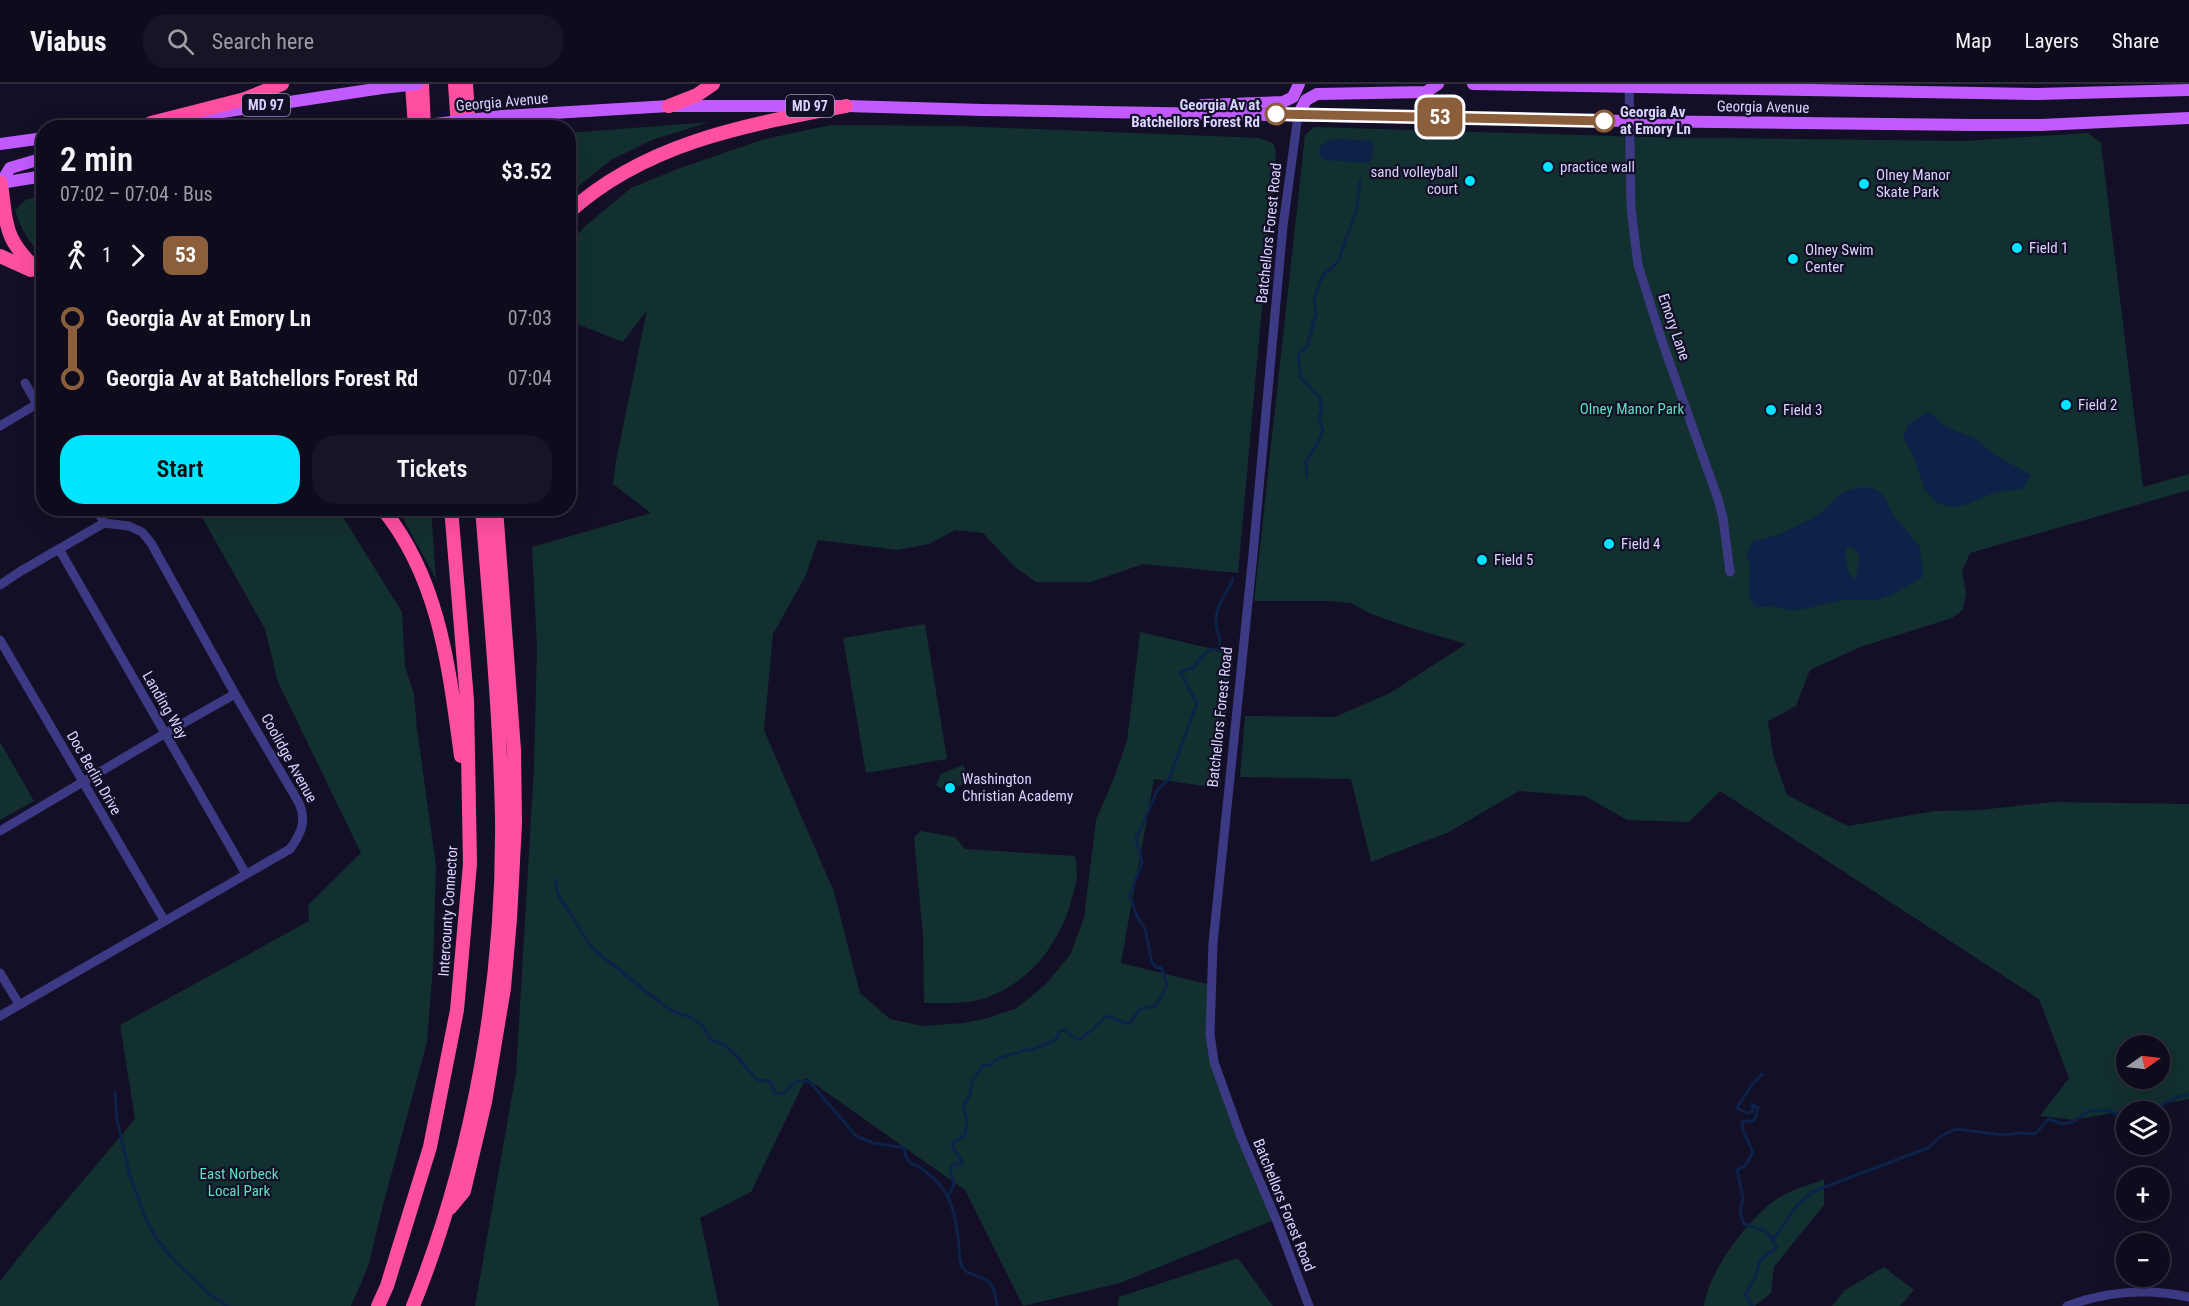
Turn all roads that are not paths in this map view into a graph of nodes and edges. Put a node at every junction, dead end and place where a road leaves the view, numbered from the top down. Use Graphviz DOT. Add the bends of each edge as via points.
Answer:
graph roads {
  1 [pos="282,84"];
  2 [pos="412,84"];
  3 [pos="417,84"];
  4 [pos="422,84"];
  5 [pos="455,84"];
  6 [pos="466,84"];
  7 [pos="713,84"];
  8 [pos="1299,84"];
  9 [pos="1438,84"];
  10 [pos="1473,84"];
  11 [pos="1629,85"];
  12 [pos="2189,90"];
  13 [pos="669,106"];
  14 [pos="846,106"];
  15 [pos="1135,112"];
  16 [pos="1298,115"];
  17 [pos="2189,118"];
  18 [pos="168,120"];
  19 [pos="176,120"];
  20 [pos="414,120"];
  21 [pos="424,120"];
  22 [pos="457,120"];
  23 [pos="468,120"];
  24 [pos="469,120"];
  25 [pos="1630,121"];
  26 [pos="36,139"];
  27 [pos="0,144"];
  28 [pos="36,160"];
  29 [pos="36,177"];
  30 [pos="0,181"];
  31 [pos="576,206"];
  32 [pos="0,256"];
  33 [pos="36,268"];
  34 [pos="36,272"];
  35 [pos="25,382"];
  36 [pos="36,402"];
  37 [pos="36,405"];
  38 [pos="0,426"];
  39 [pos="101,516"];
  40 [pos="389,516"];
  41 [pos="452,516"];
  42 [pos="483,516"];
  43 [pos="498,516"];
  44 [pos="105,523"];
  45 [pos="59,549"];
  46 [pos="1730,572"];
  47 [pos="0,585"];
  48 [pos="0,640"];
  49 [pos="235,694"];
  50 [pos="164,734"];
  51 [pos="83,783"];
  52 [pos="470,827"];
  53 [pos="0,831"];
  54 [pos="246,874"];
  55 [pos="164,920"];
  56 [pos="0,973"];
  57 [pos="19,1004"];
  58 [pos="0,1016"];
  59 [pos="446,1213"];
  60 [pos="2189,1297"];
  61 [pos="378,1306"];
  62 [pos="413,1306"];
  63 [pos="1309,1306"];
  64 [pos="2067,1306"];
  1 -- 18 [label="highway" via="245,99"];
  2 -- 20 [label="highway"];
  3 -- 19 [label="main road, MD 97, bridge"];
  4 -- 21 [label="highway"];
  5 -- 22 [label="highway"];
  6 -- 23 [label="highway"];
  7 -- 13 [label="highway"];
  8 -- 15 [label="main road" via="1293,97 1283,102"];
  9 -- 16 [label="main road" via="1426,92 1317,94 1306,100"];
  10 -- 11 [label="main road, Georgia Avenue"];
  11 -- 12 [label="main road, Georgia Avenue" via="2037,94"];
  11 -- 25 [label="street, Emory Lane"];
  13 -- 14 [label="main road, Georgia Avenue / MD 97"];
  13 -- 24 [label="main road, Georgia Avenue / MD 97, bridge"];
  14 -- 15 [label="main road, Georgia Avenue / MD 97"];
  14 -- 31 [label="highway" via="728,130 627,169"];
  15 -- 16 [label="main road, Georgia Avenue / MD 97"];
  16 -- 25 [label="main road, Georgia Avenue / MD 97"];
  16 -- 63 [label="street, Batchellors Forest Road" via="1283,226 1213,943 1209,1024 1214,1062"];
  17 -- 25 [label="main road, Georgia Avenue / MD 97" via="2041,125"];
  25 -- 46 [label="street, Emory Lane" via="1631,208 1638,265 1718,499"];
  26 -- 27 [label="main road"];
  28 -- 30 [label="main road" via="10,168"];
  29 -- 30 [label="main road"];
  30 -- 33 [label="highway" via="8,233 15,248"];
  32 -- 34 [label="highway"];
  35 -- 36 [label="street"];
  37 -- 38 [label="street"];
  39 -- 44 [label="street"];
  40 -- 52 [label="highway" via="418,564 448,661"];
  41 -- 52 [label="highway, Intercounty Connector" via="467,700"];
  42 -- 59 [label="highway" via="499,739 500,896 478,1079"];
  43 -- 59 [label="highway" via="514,750 510,919 503,999 485,1102 464,1191"];
  44 -- 45 [label="street"];
  44 -- 49 [label="street, Coolidge Avenue" via="129,526 142,532 151,543"];
  45 -- 47 [label="street"];
  45 -- 50 [label="street, Landing Way"];
  48 -- 51 [label="street, Doc Berlin Drive"];
  49 -- 50 [label="street"];
  49 -- 54 [label="street, Coolidge Avenue" via="303,815 303,826 290,849"];
  50 -- 51 [label="street"];
  50 -- 54 [label="street, Landing Way"];
  51 -- 53 [label="street"];
  51 -- 55 [label="street, Doc Berlin Drive"];
  52 -- 61 [label="highway, Intercounty Connector" via="457,1010 430,1147"];
  54 -- 55 [label="street, Coolidge Avenue"];
  55 -- 57 [label="street, Coolidge Avenue"];
  56 -- 57 [label="street"];
  57 -- 58 [label="street, Coolidge Avenue"];
  59 -- 62 [label="highway"];
  60 -- 64 [label="street" via="2153,1291 2128,1292 2097,1296"];
}
